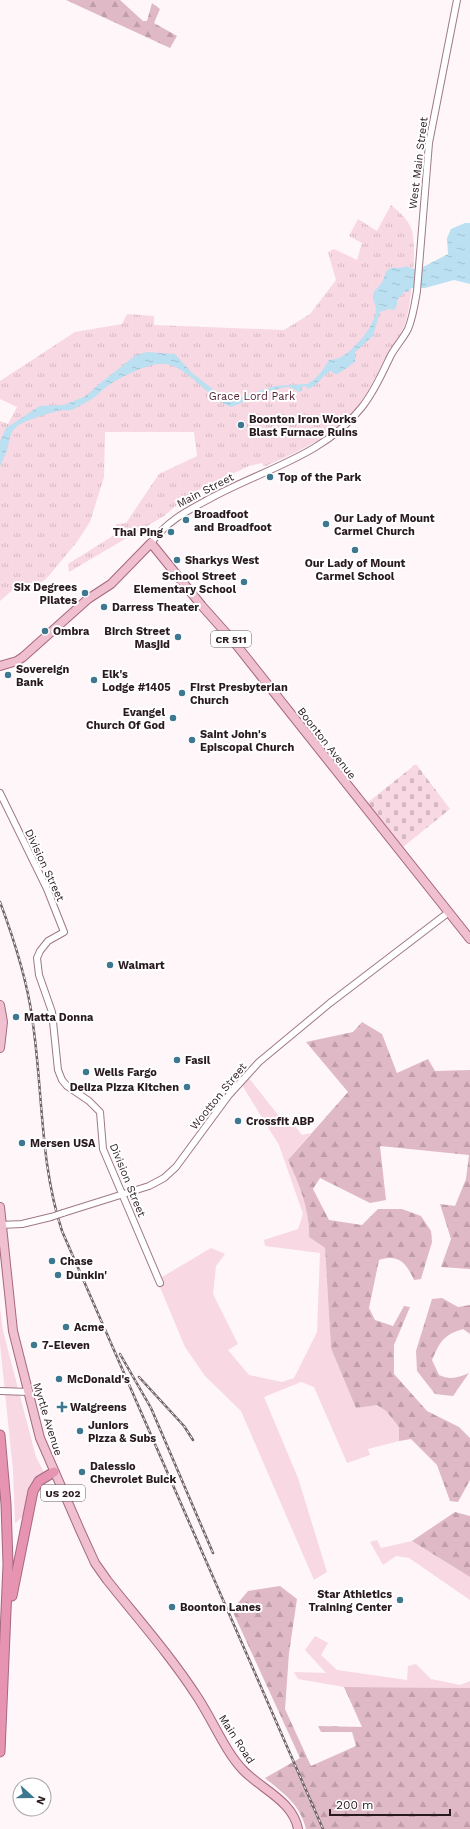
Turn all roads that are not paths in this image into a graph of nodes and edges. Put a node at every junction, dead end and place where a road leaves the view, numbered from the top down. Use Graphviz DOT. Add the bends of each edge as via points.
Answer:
graph roads {
  1 [pos="457,0"];
  2 [pos="408,328"];
  3 [pos="151,543"];
  4 [pos="0,666"];
  5 [pos="0,793"];
  6 [pos="449,912"];
  7 [pos="470,939"];
  8 [pos="0,1005"];
  9 [pos="0,1048"];
  10 [pos="123,1194"];
  11 [pos="0,1207"];
  12 [pos="1,1225"];
  13 [pos="160,1284"];
  14 [pos="0,1391"];
  15 [pos="28,1392"];
  16 [pos="0,1435"];
  17 [pos="54,1472"];
  18 [pos="166,1654"];
  19 [pos="3,1685"];
  20 [pos="0,1752"];
  21 [pos="298,1829"];
  1 -- 2 [label="street, West Main Street" via="429,143 416,291"];
  2 -- 3 [label="street, Main Street" via="369,398 347,424 304,454 175,517"];
  3 -- 4 [label="main road, Main Street" via="111,584 88,599 23,657"];
  3 -- 6 [label="main road, Boonton Avenue / CR 511" via="234,642"];
  5 -- 10 [label="street, Division Street" via="47,889 64,932 48,940 37,958 39,975 52,1012 60,1077 67,1086 90,1100 100,1112 103,1149"];
  6 -- 7 [label="main road, Boonton Avenue / CR 511"];
  6 -- 10 [label="street, Wootton Street" via="259,1062 218,1108 170,1173 150,1186"];
  8 -- 9 [label="main road" via="3,1022"];
  10 -- 12 [label="street, Wootton Street, bridge" via="22,1224"];
  10 -- 13 [label="street, Division Street"];
  11 -- 12 [label="main road, Myrtle Avenue / US 202"];
  12 -- 15 [label="main road, Myrtle Avenue / US 202" via="13,1331"];
  14 -- 15 [label="street"];
  15 -- 17 [label="main road, Myrtle Avenue / US 202" via="40,1438"];
  16 -- 19 [label="highway" via="8,1556"];
  17 -- 18 [label="main road, Myrtle Avenue / US 202" via="95,1563"];
  17 -- 19 [label="highway" via="39,1481 32,1496 12,1591"];
  18 -- 21 [label="main road, Main Road / US 202" via="198,1698 237,1762 248,1776 285,1806"];
  19 -- 20 [label="highway"];
}
